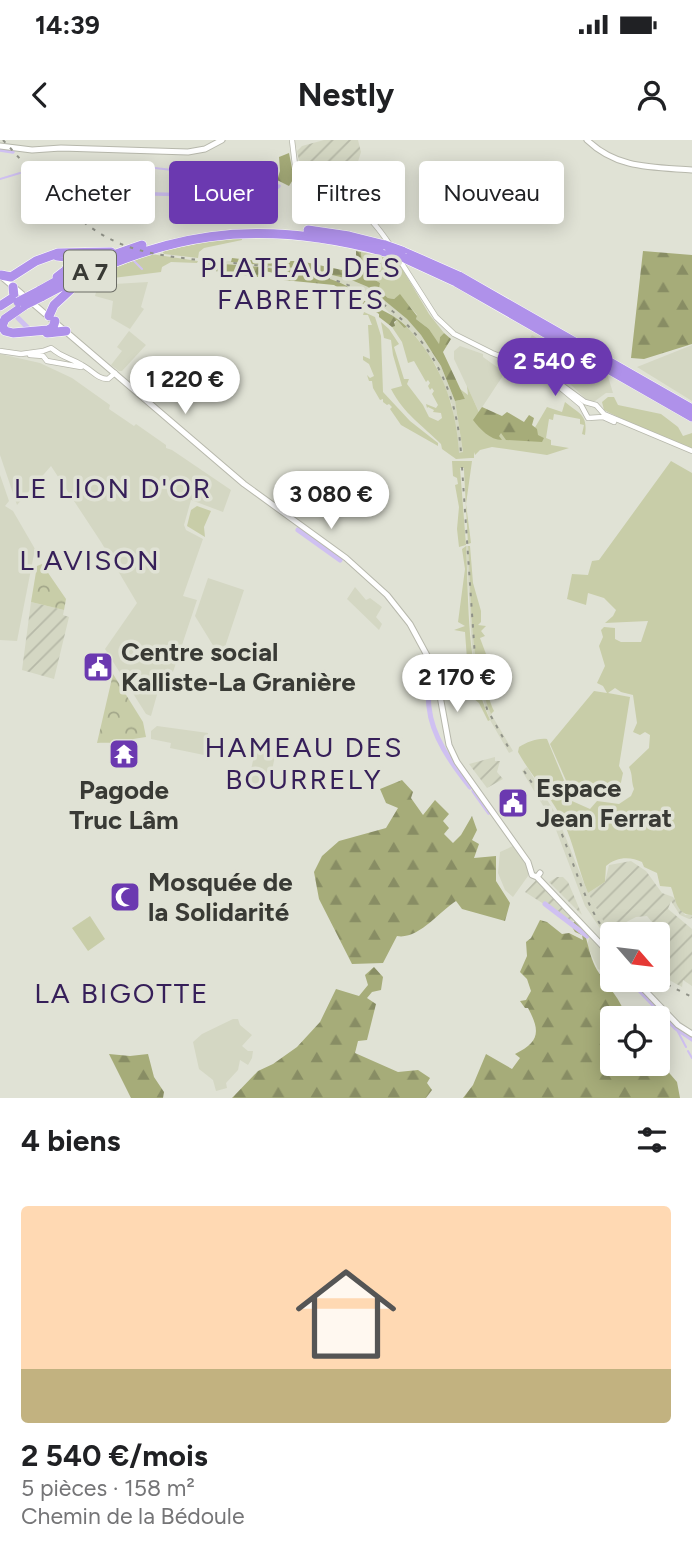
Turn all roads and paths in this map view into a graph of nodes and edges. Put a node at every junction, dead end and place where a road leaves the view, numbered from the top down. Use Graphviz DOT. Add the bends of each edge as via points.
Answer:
graph roads {
  1 [pos="222,140"];
  2 [pos="292,140"];
  3 [pos="587,140"];
  4 [pos="0,146"];
  5 [pos="295,161"];
  6 [pos="692,170"];
  7 [pos="373,224"];
  8 [pos="138,247"];
  9 [pos="387,249"];
  10 [pos="403,254"];
  11 [pos="130,255"];
  12 [pos="49,256"];
  13 [pos="21,271"];
  14 [pos="7,280"];
  15 [pos="39,292"];
  16 [pos="21,300"];
  17 [pos="0,306"];
  18 [pos="0,312"];
  19 [pos="0,318"];
  20 [pos="52,319"];
  21 [pos="66,331"];
  22 [pos="0,335"];
  23 [pos="0,351"];
  24 [pos="55,352"];
  25 [pos="43,354"];
  26 [pos="51,361"];
  27 [pos="91,371"];
  28 [pos="538,372"];
  29 [pos="115,373"];
  30 [pos="590,405"];
  31 [pos="692,409"];
  32 [pos="585,410"];
  33 [pos="600,411"];
  34 [pos="598,417"];
  35 [pos="692,417"];
  36 [pos="692,453"];
  37 [pos="600,943"];
  38 [pos="646,992"];
  39 [pos="692,1034"];
  1 -- 4 [label="main road" via="188,152"];
  2 -- 5 [label="street"];
  3 -- 6 [label="main road" via="626,164"];
  7 -- 28 [label="street" via="445,327 463,340"];
  8 -- 9 [label="highway, A 7" via="208,231 261,227 322,231"];
  8 -- 12 [label="highway"];
  8 -- 15 [label="highway, A 7" via="81,269"];
  9 -- 10 [label="highway, A 7, bridge"];
  9 -- 11 [label="highway, A 7" via="321,237 261,233 197,238"];
  10 -- 31 [label="highway, A 7" via="459,276"];
  10 -- 35 [label="highway, A 7"];
  11 -- 15 [label="highway, A 7"];
  11 -- 20 [label="highway" via="83,279 54,305"];
  12 -- 13 [label="highway"];
  12 -- 15 [label="highway" via="66,257 68,268"];
  13 -- 14 [label="highway"];
  13 -- 16 [label="highway" via="16,281"];
  14 -- 16 [label="main road"];
  14 -- 17 [label="highway" via="14,297"];
  15 -- 16 [label="highway, A 7, bridge"];
  16 -- 18 [label="highway, A 7"];
  16 -- 19 [label="highway, A 7"];
  16 -- 20 [label="main road"];
  16 -- 20 [label="highway" via="4,320 5,331 47,330 53,327"];
  20 -- 21 [label="main road"];
  21 -- 22 [label="highway"];
  21 -- 29 [label="main road"];
  23 -- 25 [label="street"];
  24 -- 25 [label="street" via="48,348"];
  24 -- 26 [label="street"];
  24 -- 27 [label="street"];
  25 -- 26 [label="street"];
  26 -- 27 [label="street"];
  27 -- 29 [label="street" via="105,379"];
  28 -- 30 [label="street"];
  28 -- 32 [label="street"];
  29 -- 37 [label="main road" via="244,484 371,578 395,603 435,674 454,756 544,883"];
  30 -- 32 [label="street"];
  30 -- 33 [label="street"];
  32 -- 34 [label="street" via="588,418"];
  33 -- 34 [label="street"];
  33 -- 36 [label="street"];
  34 -- 36 [label="street"];
  38 -- 39 [label="main road"];
}
